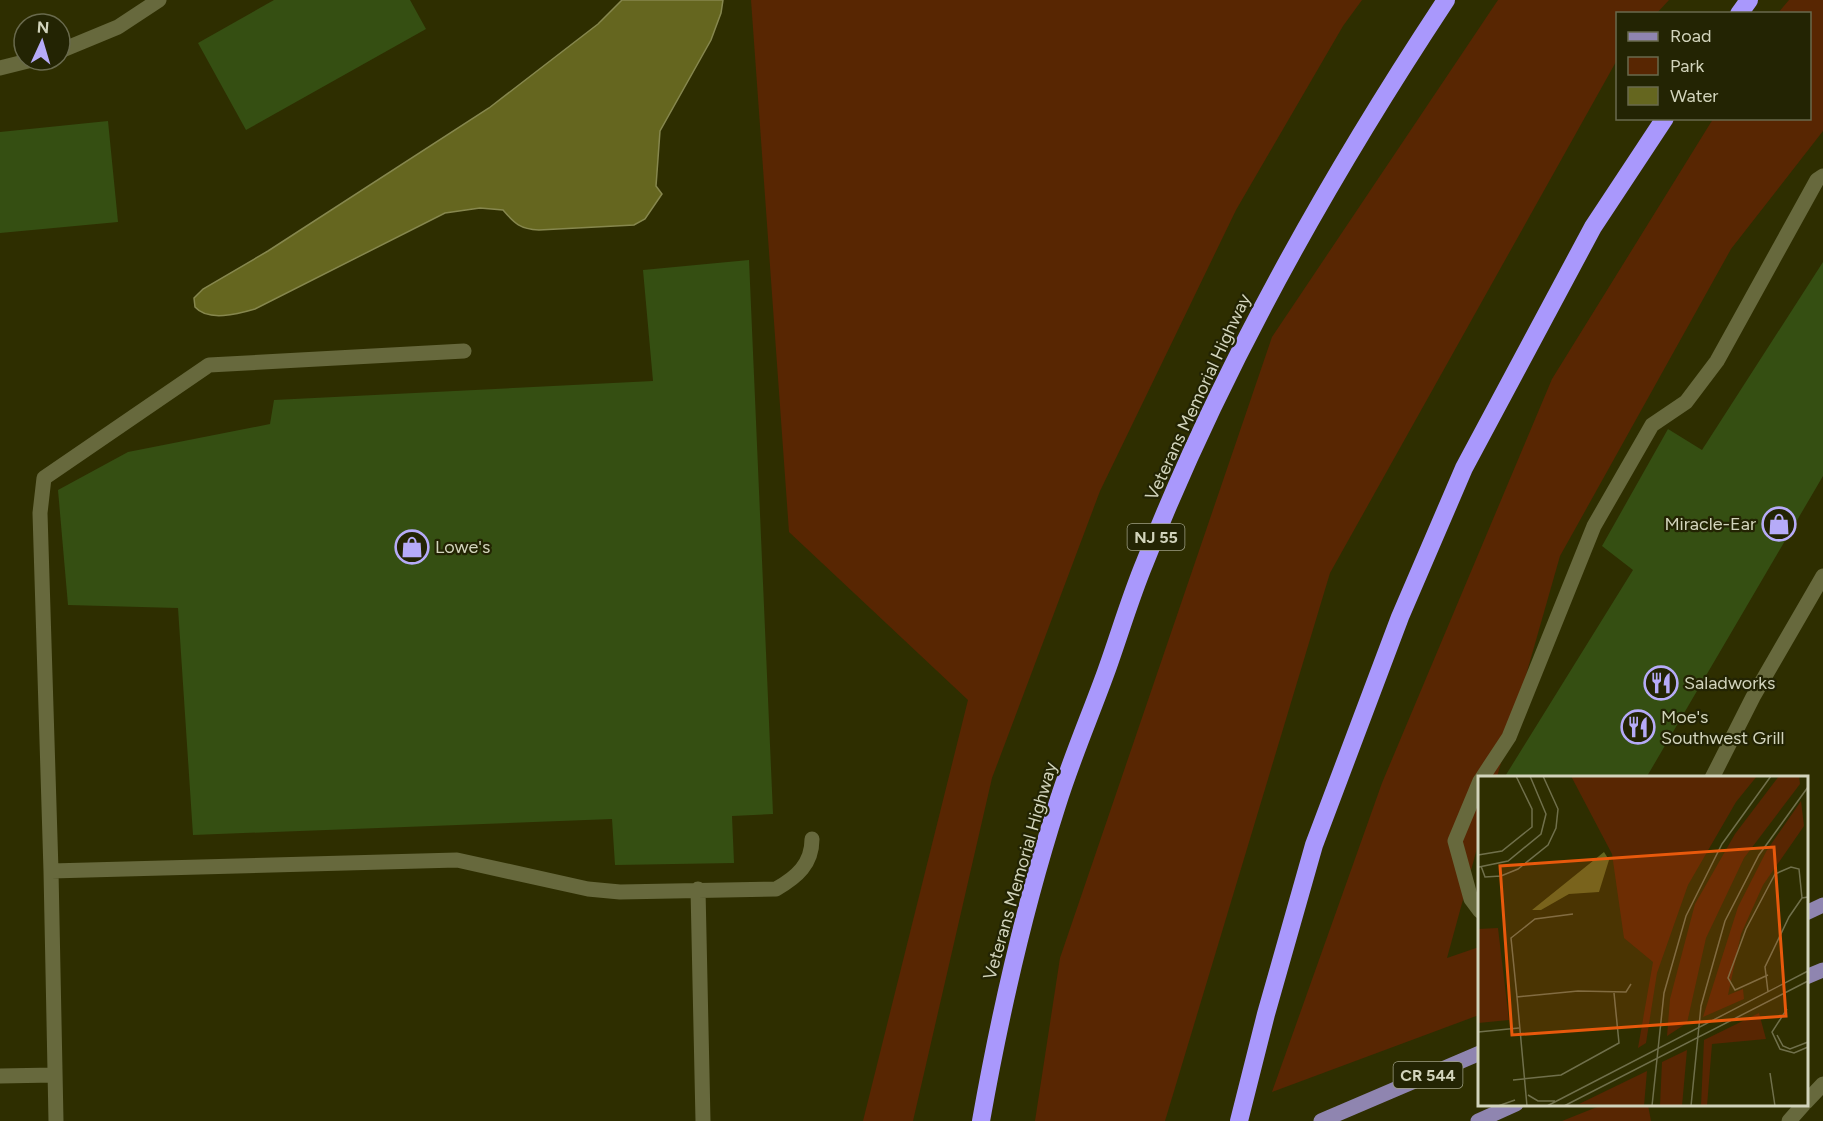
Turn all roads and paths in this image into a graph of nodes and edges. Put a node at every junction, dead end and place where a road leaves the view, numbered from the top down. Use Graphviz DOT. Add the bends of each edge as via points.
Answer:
graph roads {
  1 [pos="159,0"];
  2 [pos="1446,0"];
  3 [pos="72,46"];
  4 [pos="1664,120"];
  5 [pos="1823,176"];
  6 [pos="464,351"];
  7 [pos="1823,576"];
  8 [pos="1483,776"];
  9 [pos="1713,776"];
  10 [pos="1478,784"];
  11 [pos="812,839"];
  12 [pos="51,871"];
  13 [pos="698,889"];
  14 [pos="1823,905"];
  15 [pos="1478,909"];
  16 [pos="1808,912"];
  17 [pos="1823,970"];
  18 [pos="1808,976"];
  19 [pos="1478,1053"];
  20 [pos="54,1075"];
  21 [pos="0,1076"];
  22 [pos="1823,1084"];
  23 [pos="1808,1100"];
  24 [pos="1512,1106"];
  25 [pos="1802,1106"];
  26 [pos="56,1121"];
  27 [pos="703,1121"];
  28 [pos="981,1121"];
  29 [pos="1239,1121"];
  30 [pos="1321,1121"];
  31 [pos="1478,1121"];
  32 [pos="1789,1121"];
  1 -- 3 [label="lane" via="118,27"];
  2 -- 28 [label="highway, Veterans Memorial Highway / NJ 55" via="1336,175 1263,308 1209,416 1144,562 1058,804 997,1034"];
  4 -- 29 [label="highway" via="1593,227 1464,468 1404,606 1314,845"];
  5 -- 8 [label="lane" via="1817,180 1717,361 1686,402 1652,425 1594,526 1509,737"];
  6 -- 12 [label="lane" via="209,365 44,478 40,513"];
  7 -- 9 [label="lane"];
  10 -- 15 [label="lane" via="1455,841 1471,899"];
  11 -- 13 [label="lane" via="806,863 795,878 776,889"];
  12 -- 13 [label="lane" via="457,860 588,890"];
  12 -- 20 [label="lane"];
  13 -- 27 [label="lane"];
  14 -- 16 [label="main road"];
  17 -- 18 [label="main road"];
  19 -- 30 [label="main road, CR 544"];
  20 -- 21 [label="lane"];
  20 -- 26 [label="lane"];
  22 -- 23 [label="lane"];
  24 -- 31 [label="main road"];
  25 -- 32 [label="lane"];
}
